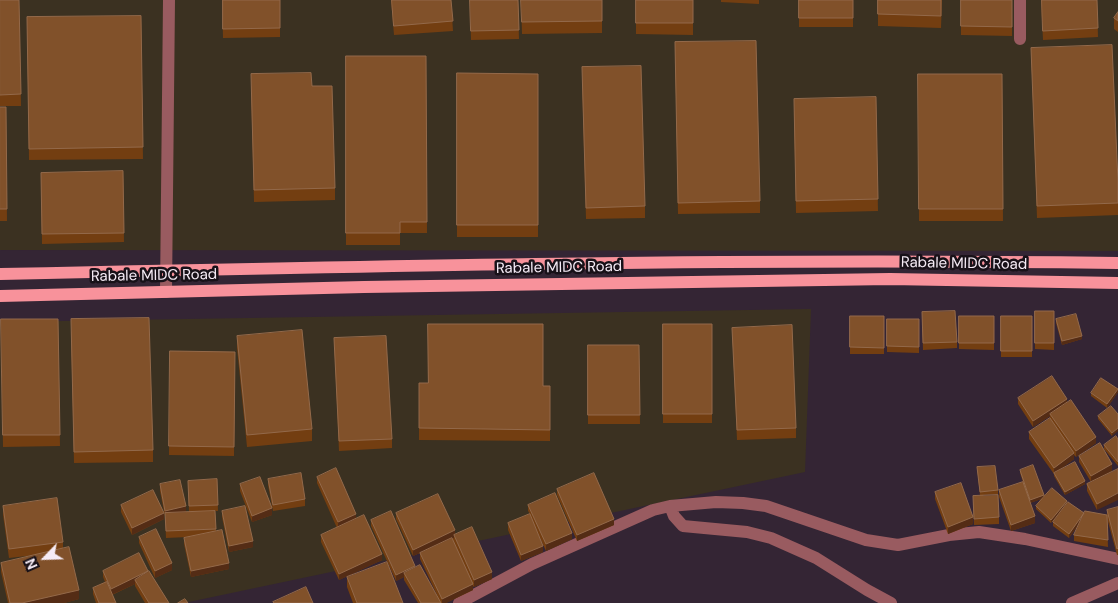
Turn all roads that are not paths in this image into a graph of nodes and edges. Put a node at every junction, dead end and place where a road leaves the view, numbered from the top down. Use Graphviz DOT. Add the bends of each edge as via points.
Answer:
graph roads {
  1 [pos="169,0"];
  2 [pos="1020,0"];
  3 [pos="1020,39"];
  4 [pos="1003,261"];
  5 [pos="721,263"];
  6 [pos="1118,263"];
  7 [pos="476,266"];
  8 [pos="166,270"];
  9 [pos="0,274"];
  10 [pos="722,281"];
  11 [pos="1002,281"];
  12 [pos="1118,283"];
  13 [pos="476,285"];
  14 [pos="166,292"];
  15 [pos="0,296"];
  16 [pos="670,506"];
  17 [pos="1118,559"];
  18 [pos="1118,583"];
  19 [pos="459,603"];
  20 [pos="891,603"];
  21 [pos="1072,603"];
  1 -- 8 [label="street"];
  2 -- 3 [label="street"];
  4 -- 5 [label="main road, Rabale MIDC Road"];
  4 -- 6 [label="main road, Rabale MIDC Road"];
  4 -- 11 [label="main road"];
  5 -- 7 [label="main road, Rabale MIDC Road"];
  5 -- 10 [label="main road"];
  7 -- 8 [label="main road, Rabale MIDC Road"];
  7 -- 13 [label="main road"];
  8 -- 9 [label="main road, Rabale MIDC Road"];
  8 -- 14 [label="street"];
  10 -- 11 [label="main road, Rabale MIDC Road"];
  10 -- 13 [label="main road, Rabale MIDC Road"];
  11 -- 12 [label="main road, Rabale MIDC Road"];
  13 -- 14 [label="main road, Rabale MIDC Road"];
  14 -- 15 [label="main road, Rabale MIDC Road"];
  16 -- 17 [label="street" via="743,502 766,506 866,540 898,546 979,532"];
  16 -- 19 [label="street" via="653,510 532,564"];
  16 -- 20 [label="street" via="683,526 748,532 771,538 816,558"];
  18 -- 21 [label="street"];
}
